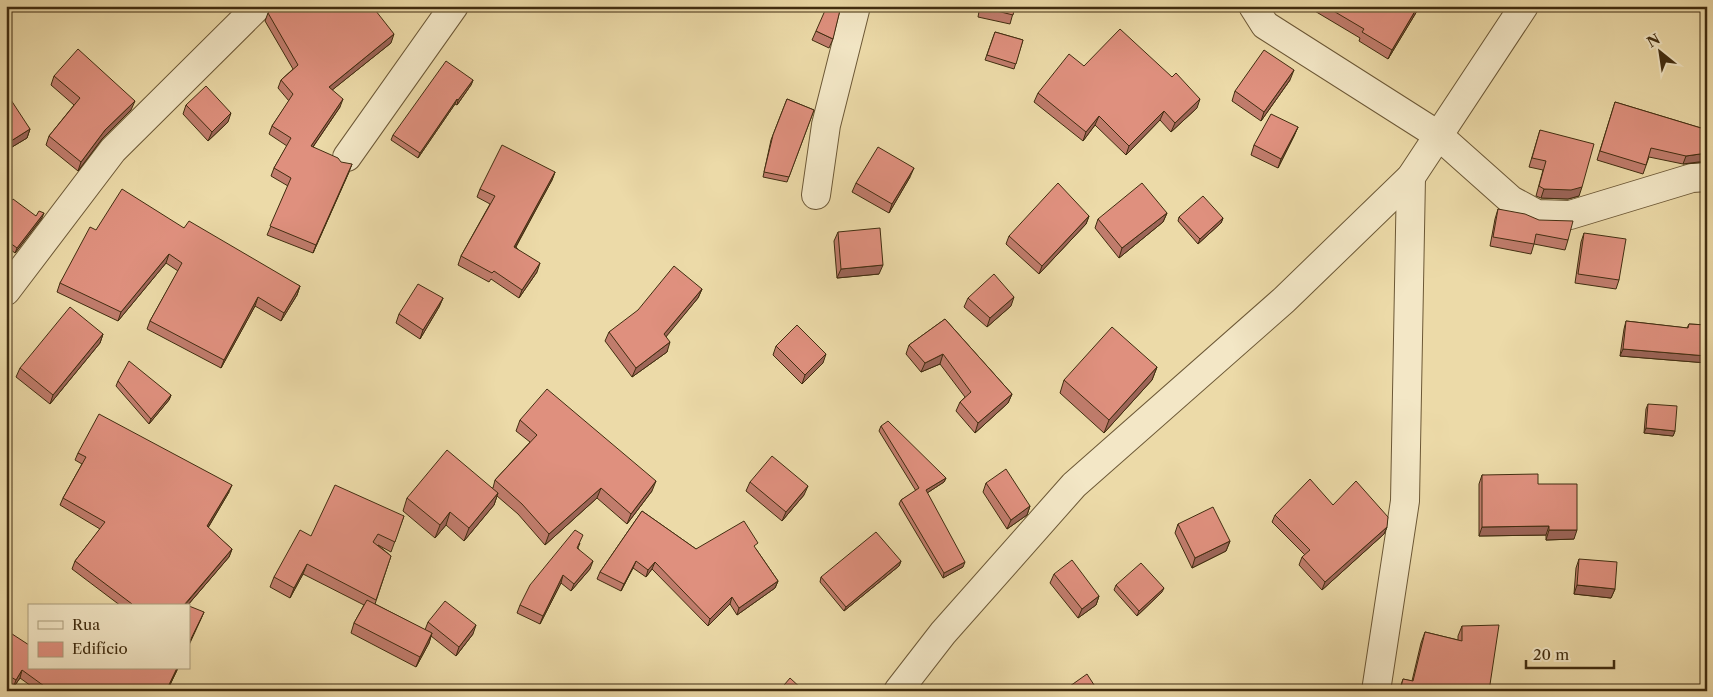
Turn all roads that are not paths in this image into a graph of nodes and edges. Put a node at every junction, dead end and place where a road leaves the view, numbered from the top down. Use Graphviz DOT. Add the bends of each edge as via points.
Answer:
graph roads {
  1 [pos="258,6"];
  2 [pos="454,6"];
  3 [pos="856,6"];
  4 [pos="1254,6"];
  5 [pos="1524,6"];
  6 [pos="1438,135"];
  7 [pos="348,157"];
  8 [pos="1411,176"];
  9 [pos="1707,177"];
  10 [pos="816,195"];
  11 [pos="6,291"];
  12 [pos="898,691"];
  13 [pos="1376,691"];
  1 -- 11 [label="street" via="114,150"];
  2 -- 7 [label="street"];
  3 -- 10 [label="street" via="826,125"];
  4 -- 6 [label="street" via="1265,25"];
  5 -- 6 [label="street"];
  6 -- 8 [label="street"];
  6 -- 9 [label="street" via="1511,200 1537,214 1570,215 1692,178"];
  8 -- 12 [label="street" via="1284,300 1074,485 943,633"];
  8 -- 13 [label="street" via="1405,501"];
}
